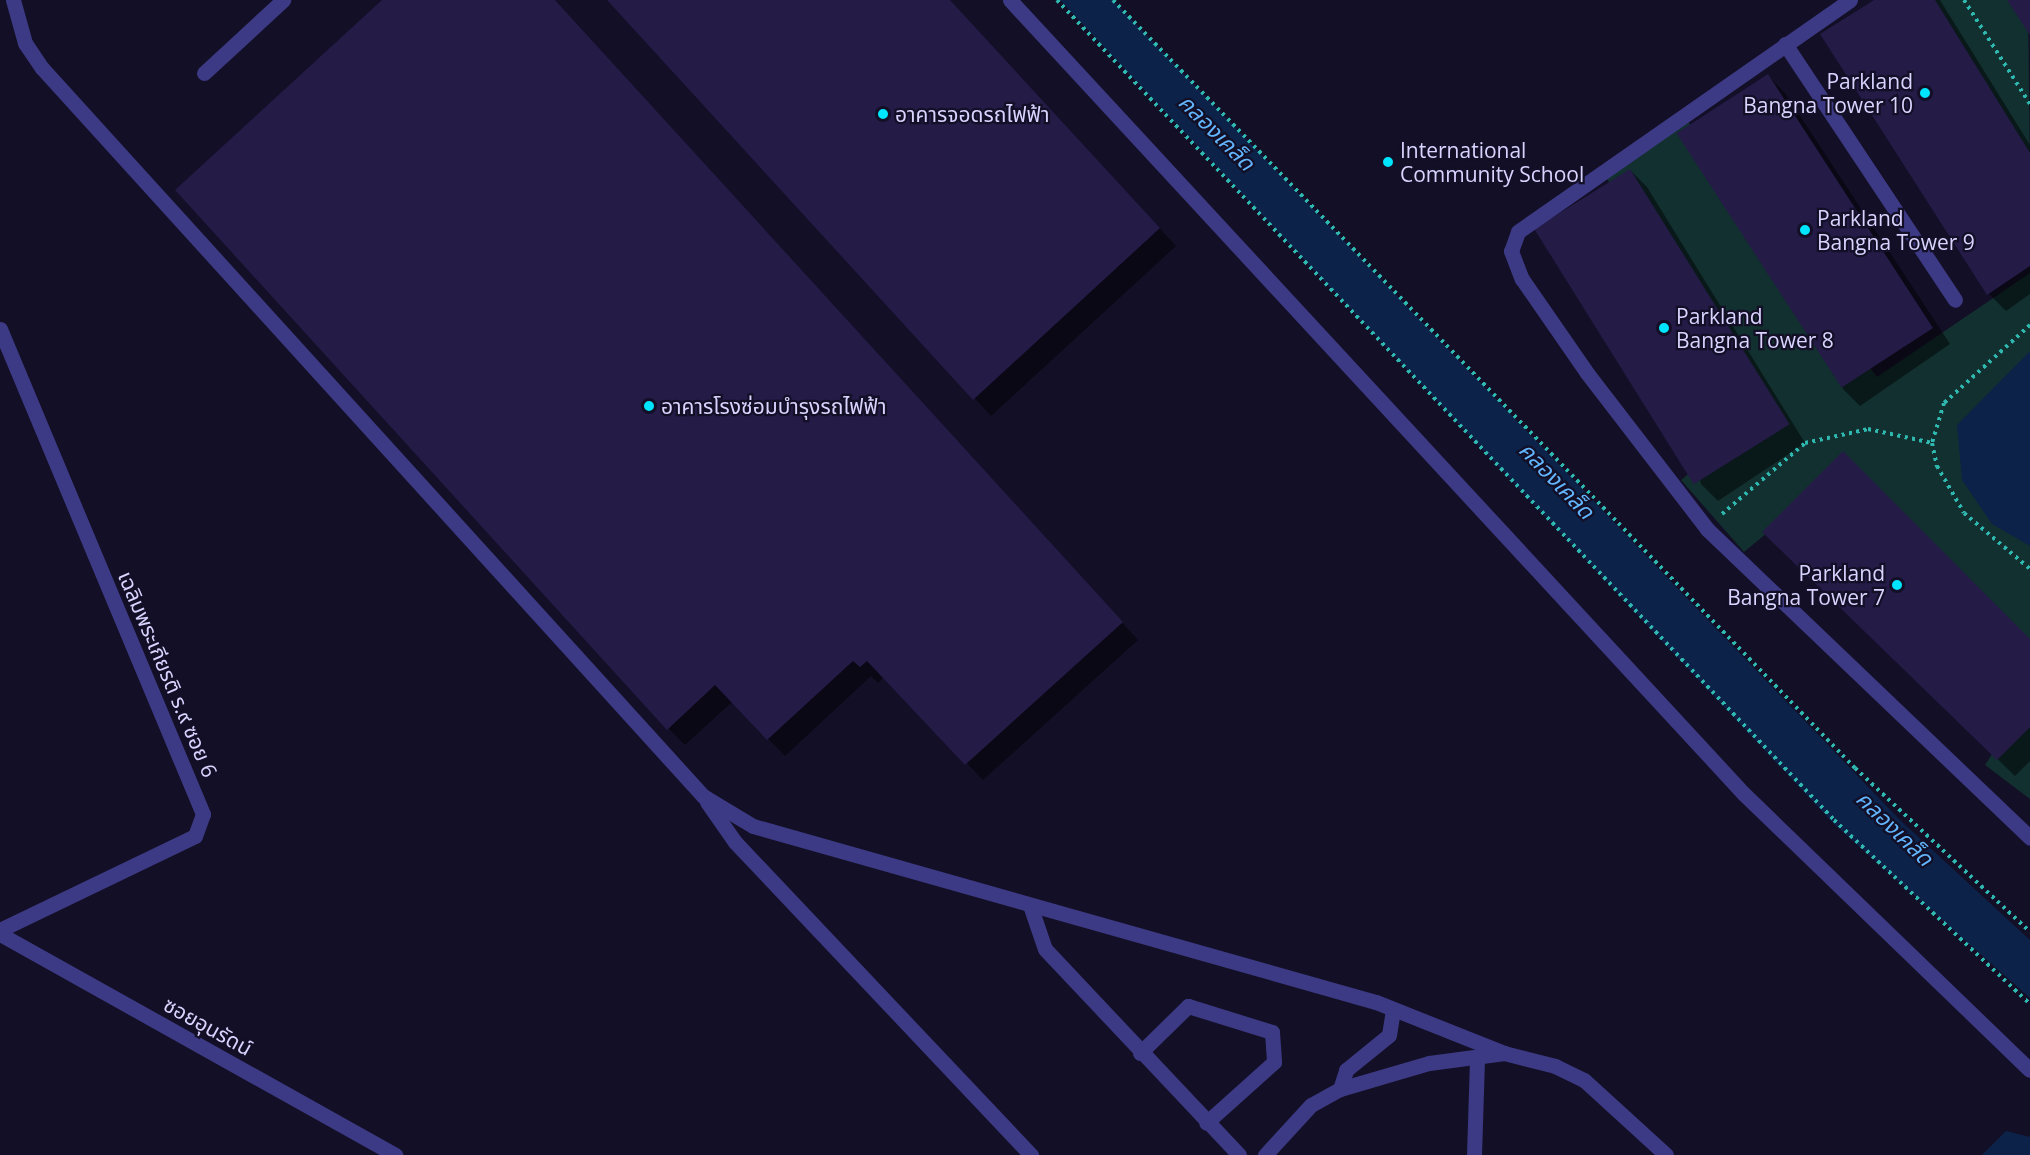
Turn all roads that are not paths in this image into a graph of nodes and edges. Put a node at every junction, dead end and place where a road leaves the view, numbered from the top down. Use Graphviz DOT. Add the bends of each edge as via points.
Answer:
graph roads {
  1 [pos="13,0"];
  2 [pos="283,0"];
  3 [pos="1010,0"];
  4 [pos="1850,0"];
  5 [pos="1785,44"];
  6 [pos="204,73"];
  7 [pos="1955,300"];
  8 [pos="0,329"];
  9 [pos="703,796"];
  10 [pos="2030,838"];
  11 [pos="1030,905"];
  12 [pos="0,932"];
  13 [pos="1393,1009"];
  14 [pos="1140,1053"];
  15 [pos="1504,1053"];
  16 [pos="1477,1060"];
  17 [pos="2030,1070"];
  18 [pos="1340,1089"];
  19 [pos="1206,1123"];
  20 [pos="396,1155"];
  21 [pos="1031,1155"];
  22 [pos="1239,1155"];
  23 [pos="1265,1155"];
  24 [pos="1474,1155"];
  25 [pos="1666,1155"];
  1 -- 9 [label="street" via="25,43 42,68"];
  2 -- 6 [label="street"];
  3 -- 17 [label="street" via="1744,794"];
  4 -- 5 [label="street"];
  5 -- 7 [label="street"];
  5 -- 10 [label="street" via="1518,232 1511,251 1522,279 1587,373 1707,529"];
  8 -- 12 [label="street, เฉลิมพระเกียรติ ร.๙ ซอย 6" via="203,814 195,836"];
  9 -- 11 [label="street" via="753,826"];
  9 -- 21 [label="street" via="735,842"];
  11 -- 13 [label="street"];
  11 -- 14 [label="street" via="1045,950"];
  12 -- 20 [label="street, ซอยอุนรัดน์"];
  13 -- 15 [label="street"];
  13 -- 18 [label="street" via="1389,1035 1346,1070"];
  14 -- 19 [label="street"];
  14 -- 19 [label="street" via="1188,1006 1272,1032 1274,1062"];
  15 -- 16 [label="street"];
  15 -- 25 [label="street" via="1584,1080"];
  16 -- 18 [label="street" via="1429,1063"];
  16 -- 24 [label="street"];
  18 -- 23 [label="street" via="1311,1105"];
  19 -- 22 [label="street"];
}
